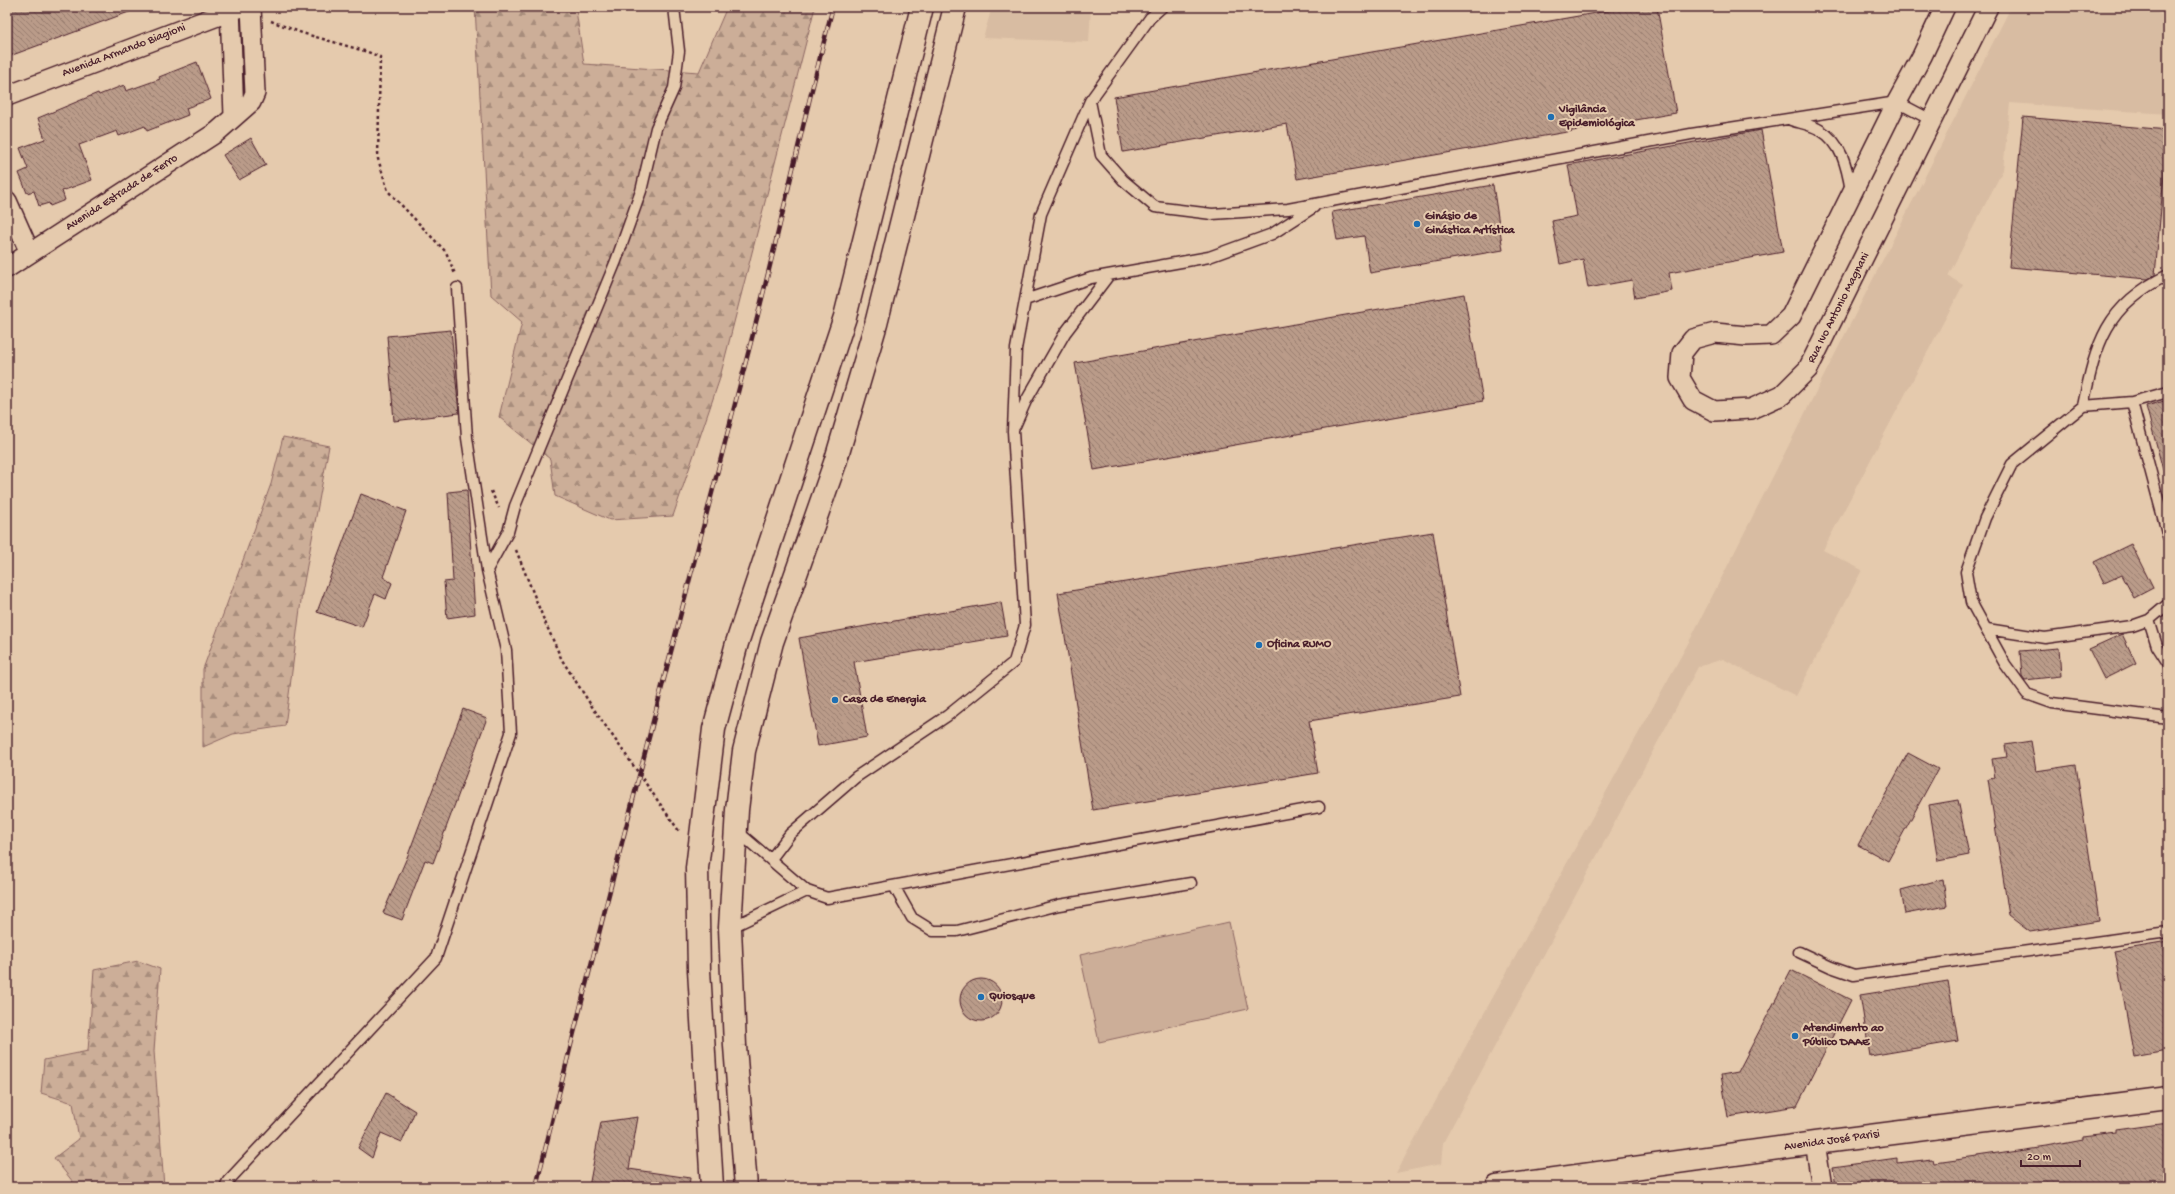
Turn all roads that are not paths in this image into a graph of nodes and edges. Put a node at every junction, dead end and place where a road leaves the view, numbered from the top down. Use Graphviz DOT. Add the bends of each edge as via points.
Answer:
graph roads {
  1 [pos="674,7"];
  2 [pos="922,7"];
  3 [pos="955,7"];
  4 [pos="1162,7"];
  5 [pos="1945,7"];
  6 [pos="1988,7"];
  7 [pos="241,9"];
  8 [pos="7,96"];
  9 [pos="1090,101"];
  10 [pos="1897,102"];
  11 [pos="1789,119"];
  12 [pos="1933,121"];
  13 [pos="1851,192"];
  14 [pos="7,201"];
  15 [pos="1319,203"];
  16 [pos="30,253"];
  17 [pos="7,268"];
  18 [pos="1109,275"];
  19 [pos="2168,275"];
  20 [pos="457,288"];
  21 [pos="1025,300"];
  22 [pos="2168,392"];
  23 [pos="2132,402"];
  24 [pos="2083,406"];
  25 [pos="1013,431"];
  26 [pos="2168,536"];
  27 [pos="487,570"];
  28 [pos="2168,604"];
  29 [pos="2150,620"];
  30 [pos="1987,629"];
  31 [pos="2168,663"];
  32 [pos="2168,718"];
  33 [pos="1319,807"];
  34 [pos="736,830"];
  35 [pos="770,859"];
  36 [pos="1191,884"];
  37 [pos="894,886"];
  38 [pos="807,891"];
  39 [pos="730,928"];
  40 [pos="2168,932"];
  41 [pos="1799,952"];
  42 [pos="2168,1098"];
  43 [pos="1815,1143"];
  44 [pos="225,1187"];
  45 [pos="712,1187"];
  46 [pos="746,1187"];
  47 [pos="1497,1187"];
  48 [pos="1822,1187"];
  1 -- 27 [label="lane" via="679,52 674,88 656,128 641,191 616,261 516,506 508,532"];
  2 -- 45 [label="main road" via="845,317 737,642 714,729 697,868 699,970"];
  3 -- 34 [label="main road" via="874,331 835,463 772,642 744,751"];
  4 -- 9 [label="lane" via="1150,18"];
  5 -- 10 [label="street, Rua Ivo Antonio Magnani"];
  6 -- 12 [label="street, Rua Ivo Antonio Magnani"];
  7 -- 8 [label="street, Avenida Armando Biagioni"];
  7 -- 16 [label="street, Avenida Estrada de Ferro" via="234,116 217,132"];
  9 -- 15 [label="lane" via="1101,155 1123,180 1155,207 1212,214 1288,209"];
  9 -- 21 [label="lane" via="1041,214"];
  10 -- 11 [label="lane"];
  10 -- 12 [label="lane"];
  10 -- 13 [label="street, Rua Ivo Antonio Magnani"];
  11 -- 13 [label="lane" via="1820,130 1837,144 1846,163"];
  11 -- 15 [label="lane" via="1691,134"];
  12 -- 13 [label="street, Rua Ivo Antonio Magnani" via="1808,369 1782,395 1751,409 1714,411 1693,400 1680,378 1682,353 1693,339 1715,333 1772,335 1791,316"];
  14 -- 16 [label="street"];
  15 -- 18 [label="lane" via="1272,234 1209,257"];
  16 -- 17 [label="street, Avenida Estrada de Ferro"];
  18 -- 21 [label="lane" via="1091,278"];
  18 -- 25 [label="lane" via="1065,333 1026,401"];
  19 -- 24 [label="lane" via="2138,292 2109,322 2097,347"];
  20 -- 27 [label="lane" via="467,438"];
  21 -- 25 [label="lane" via="1016,349"];
  22 -- 23 [label="lane"];
  23 -- 24 [label="lane"];
  23 -- 26 [label="lane"];
  24 -- 30 [label="lane" via="2012,464 1985,518 1966,572 1971,602"];
  25 -- 35 [label="lane" via="1025,625 1014,662 947,716 856,777 790,834"];
  27 -- 44 [label="lane" via="506,650 511,733 436,958"];
  28 -- 29 [label="lane"];
  29 -- 30 [label="lane" via="2132,626 2045,638"];
  29 -- 31 [label="lane" via="2157,646"];
  30 -- 32 [label="lane" via="2005,664 2027,694 2052,703"];
  33 -- 37 [label="lane"];
  34 -- 35 [label="lane"];
  34 -- 39 [label="main road"];
  35 -- 38 [label="lane"];
  36 -- 37 [label="lane" via="1059,905 957,931 933,931 912,918"];
  37 -- 38 [label="lane" via="827,898"];
  38 -- 39 [label="lane"];
  39 -- 46 [label="main road" via="735,1046"];
  40 -- 41 [label="lane" via="1854,974 1831,967"];
  42 -- 43 [label="main road, Avenida José Parisi"];
  43 -- 47 [label="main road, Avenida José Parisi"];
  43 -- 48 [label="street"];
}
